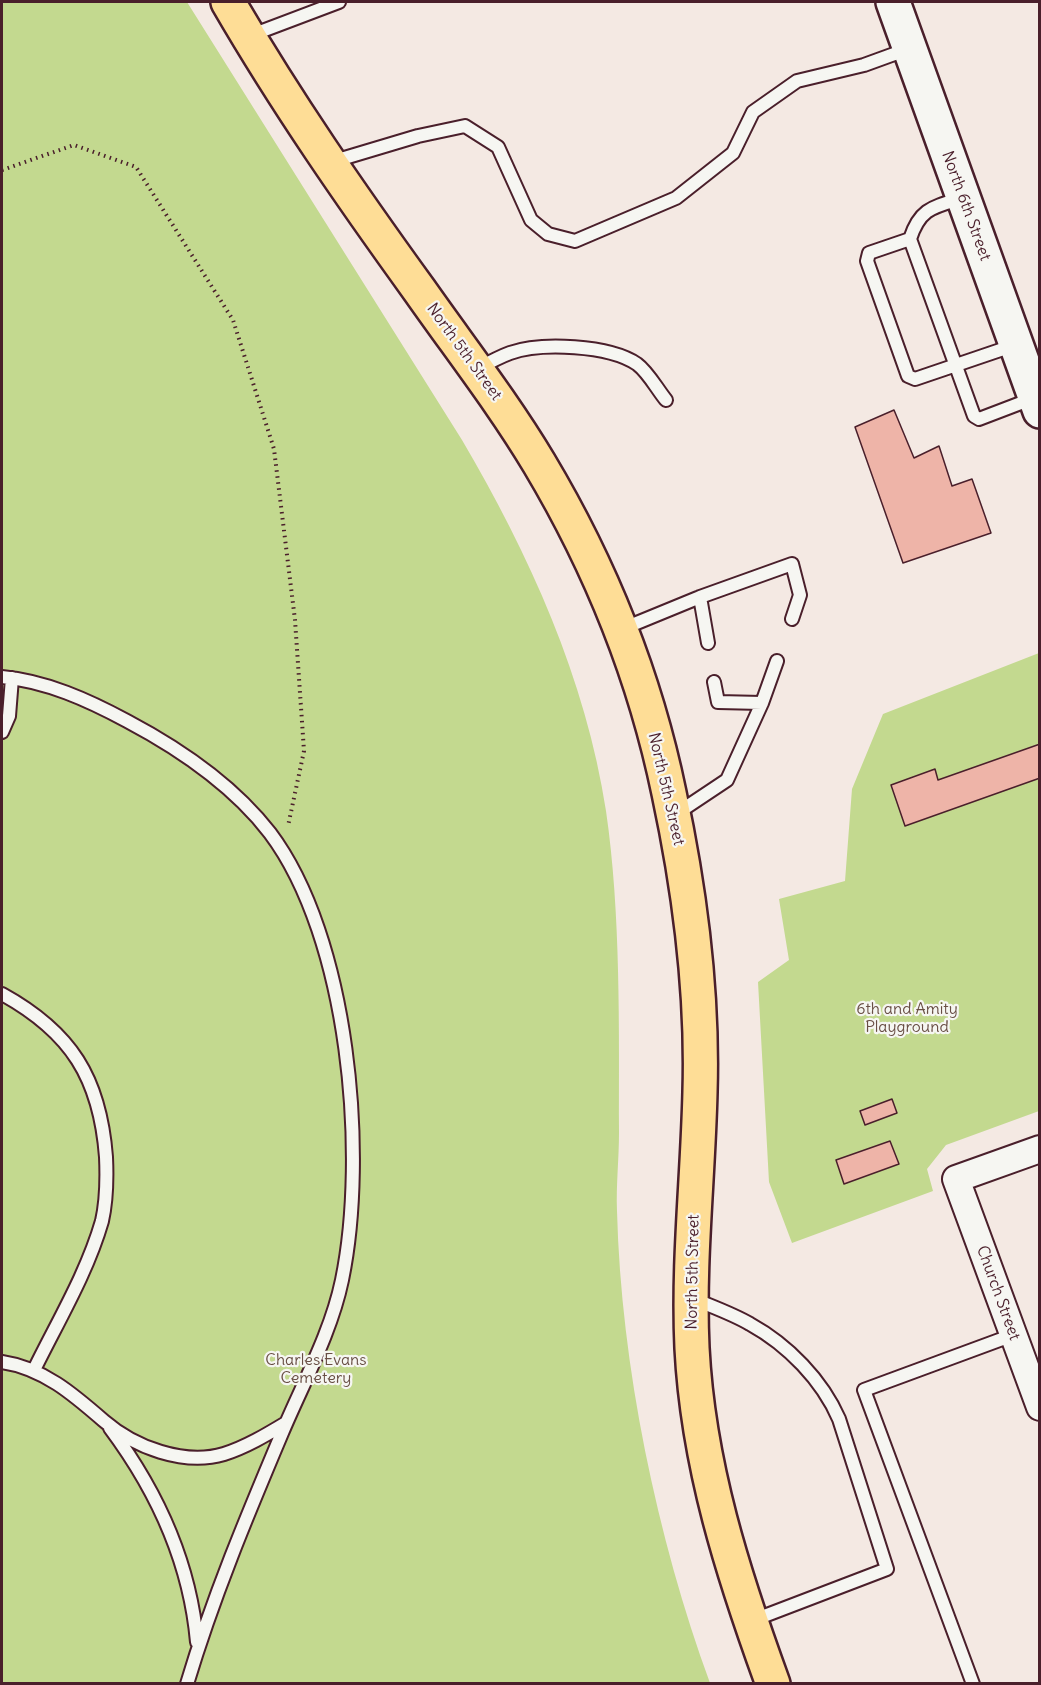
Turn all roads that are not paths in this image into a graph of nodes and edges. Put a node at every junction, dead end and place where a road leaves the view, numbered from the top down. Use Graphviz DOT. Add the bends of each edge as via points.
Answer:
graph roads {
  1 [pos="228,2"];
  2 [pos="339,2"];
  3 [pos="892,2"];
  4 [pos="248,36"];
  5 [pos="909,49"];
  6 [pos="330,163"];
  7 [pos="963,198"];
  8 [pos="910,239"];
  9 [pos="1016,344"];
  10 [pos="956,365"];
  11 [pos="476,369"];
  12 [pos="666,400"];
  13 [pos="1037,404"];
  14 [pos="700,597"];
  15 [pos="792,619"];
  16 [pos="621,629"];
  17 [pos="708,643"];
  18 [pos="777,661"];
  19 [pos="7,677"];
  20 [pos="714,682"];
  21 [pos="762,704"];
  22 [pos="2,732"];
  23 [pos="674,816"];
  24 [pos="2,994"];
  25 [pos="1040,1149"];
  26 [pos="692,1298"];
  27 [pos="1013,1335"];
  28 [pos="2,1362"];
  29 [pos="34,1370"];
  30 [pos="1040,1407"];
  31 [pos="106,1422"];
  32 [pos="286,1423"];
  33 [pos="750,1621"];
  34 [pos="198,1649"];
  35 [pos="187,1683"];
  36 [pos="773,1683"];
  37 [pos="973,1683"];
  1 -- 4 [label="main road, North 5th Street"];
  2 -- 4 [label="lane"];
  3 -- 5 [label="street, North 6th Street"];
  4 -- 6 [label="main road, North 5th Street"];
  5 -- 6 [label="lane" via="864,65 797,81 753,112 733,153 676,198 575,241 548,234 531,220 498,147 465,126"];
  5 -- 7 [label="street, North 6th Street"];
  6 -- 11 [label="main road, North 5th Street"];
  7 -- 8 [label="lane" via="923,213"];
  7 -- 9 [label="street, North 6th Street"];
  8 -- 10 [label="lane"];
  8 -- 10 [label="lane" via="869,253 867,261 908,376 915,379"];
  9 -- 10 [label="lane"];
  9 -- 13 [label="street, North 6th Street"];
  10 -- 13 [label="lane" via="974,416 979,419"];
  11 -- 12 [label="lane" via="512,352 550,346 617,354 638,365"];
  11 -- 16 [label="main road, North 5th Street" via="541,466 586,549"];
  14 -- 15 [label="lane" via="792,564 800,595"];
  14 -- 16 [label="lane"];
  14 -- 17 [label="lane"];
  16 -- 23 [label="main road, North 5th Street" via="638,677"];
  18 -- 21 [label="lane"];
  19 -- 22 [label="lane" via="9,716"];
  19 -- 32 [label="lane" via="40,684 104,708 173,747 245,805 272,836 304,892 327,951 348,1071 354,1173 341,1283 327,1327"];
  20 -- 21 [label="lane" via="718,702"];
  21 -- 23 [label="lane" via="727,780"];
  23 -- 26 [label="main road, North 5th Street" via="699,1007"];
  24 -- 29 [label="lane" via="34,1012 63,1039 91,1087 105,1137 108,1177 102,1220 86,1266"];
  25 -- 27 [label="street, Church Street" via="956,1179"];
  26 -- 33 [label="main road, North 5th Street" via="694,1362 708,1474"];
  26 -- 33 [label="lane" via="751,1324 786,1350 817,1381 839,1419 887,1569"];
  27 -- 30 [label="street, Church Street"];
  27 -- 37 [label="lane" via="864,1390"];
  28 -- 29 [label="lane"];
  29 -- 31 [label="lane" via="61,1385"];
  31 -- 32 [label="lane" via="148,1447 189,1457 221,1455 244,1447"];
  31 -- 34 [label="lane" via="146,1480 179,1556 192,1595"];
  32 -- 34 [label="lane" via="229,1558"];
  33 -- 36 [label="main road, North 5th Street"];
  34 -- 35 [label="lane"];
}
